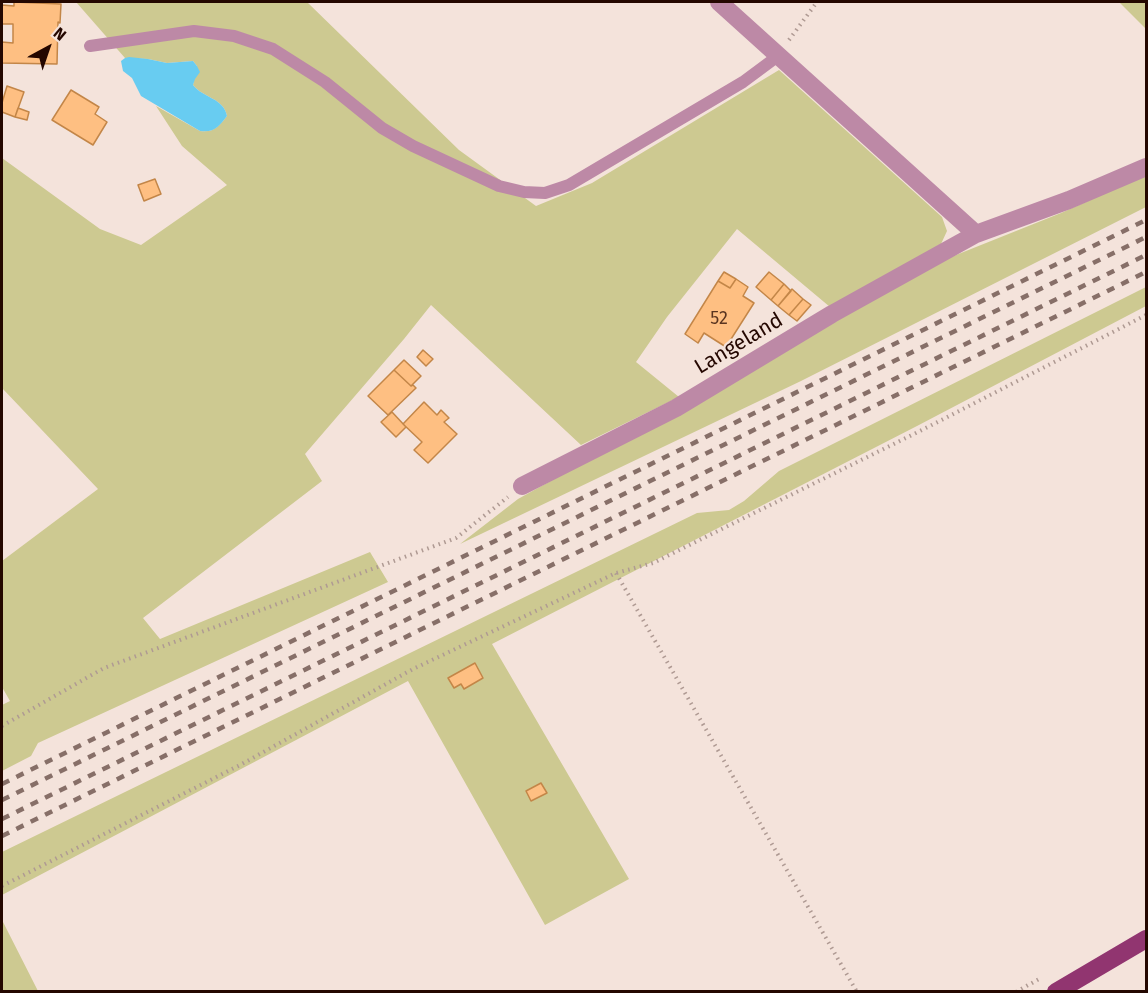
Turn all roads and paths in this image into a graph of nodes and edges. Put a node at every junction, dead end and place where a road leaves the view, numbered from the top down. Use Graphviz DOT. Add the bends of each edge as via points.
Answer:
graph roads {
  1 [pos="719,2"];
  2 [pos="817,2"];
  3 [pos="90,46"];
  4 [pos="778,56"];
  5 [pos="1146,167"];
  6 [pos="976,234"];
  7 [pos="1146,315"];
  8 [pos="522,486"];
  9 [pos="616,573"];
  10 [pos="2,726"];
  11 [pos="2,886"];
  12 [pos="1146,939"];
  13 [pos="857,992"];
  14 [pos="1056,992"];
  1 -- 4 [label="street"];
  2 -- 4 [label="path"];
  3 -- 4 [label="lane" via="194,31 234,36 273,49 326,82 382,128 413,146 498,186 545,193 569,184 743,82"];
  4 -- 6 [label="street"];
  5 -- 6 [label="street, Langeland"];
  6 -- 8 [label="street, Langeland" via="832,314 676,408"];
  7 -- 9 [label="path" via="653,563"];
  8 -- 10 [label="path" via="456,538 104,668"];
  9 -- 11 [label="path" via="413,669 240,765"];
  9 -- 13 [label="path"];
  12 -- 14 [label="main road"];
}
